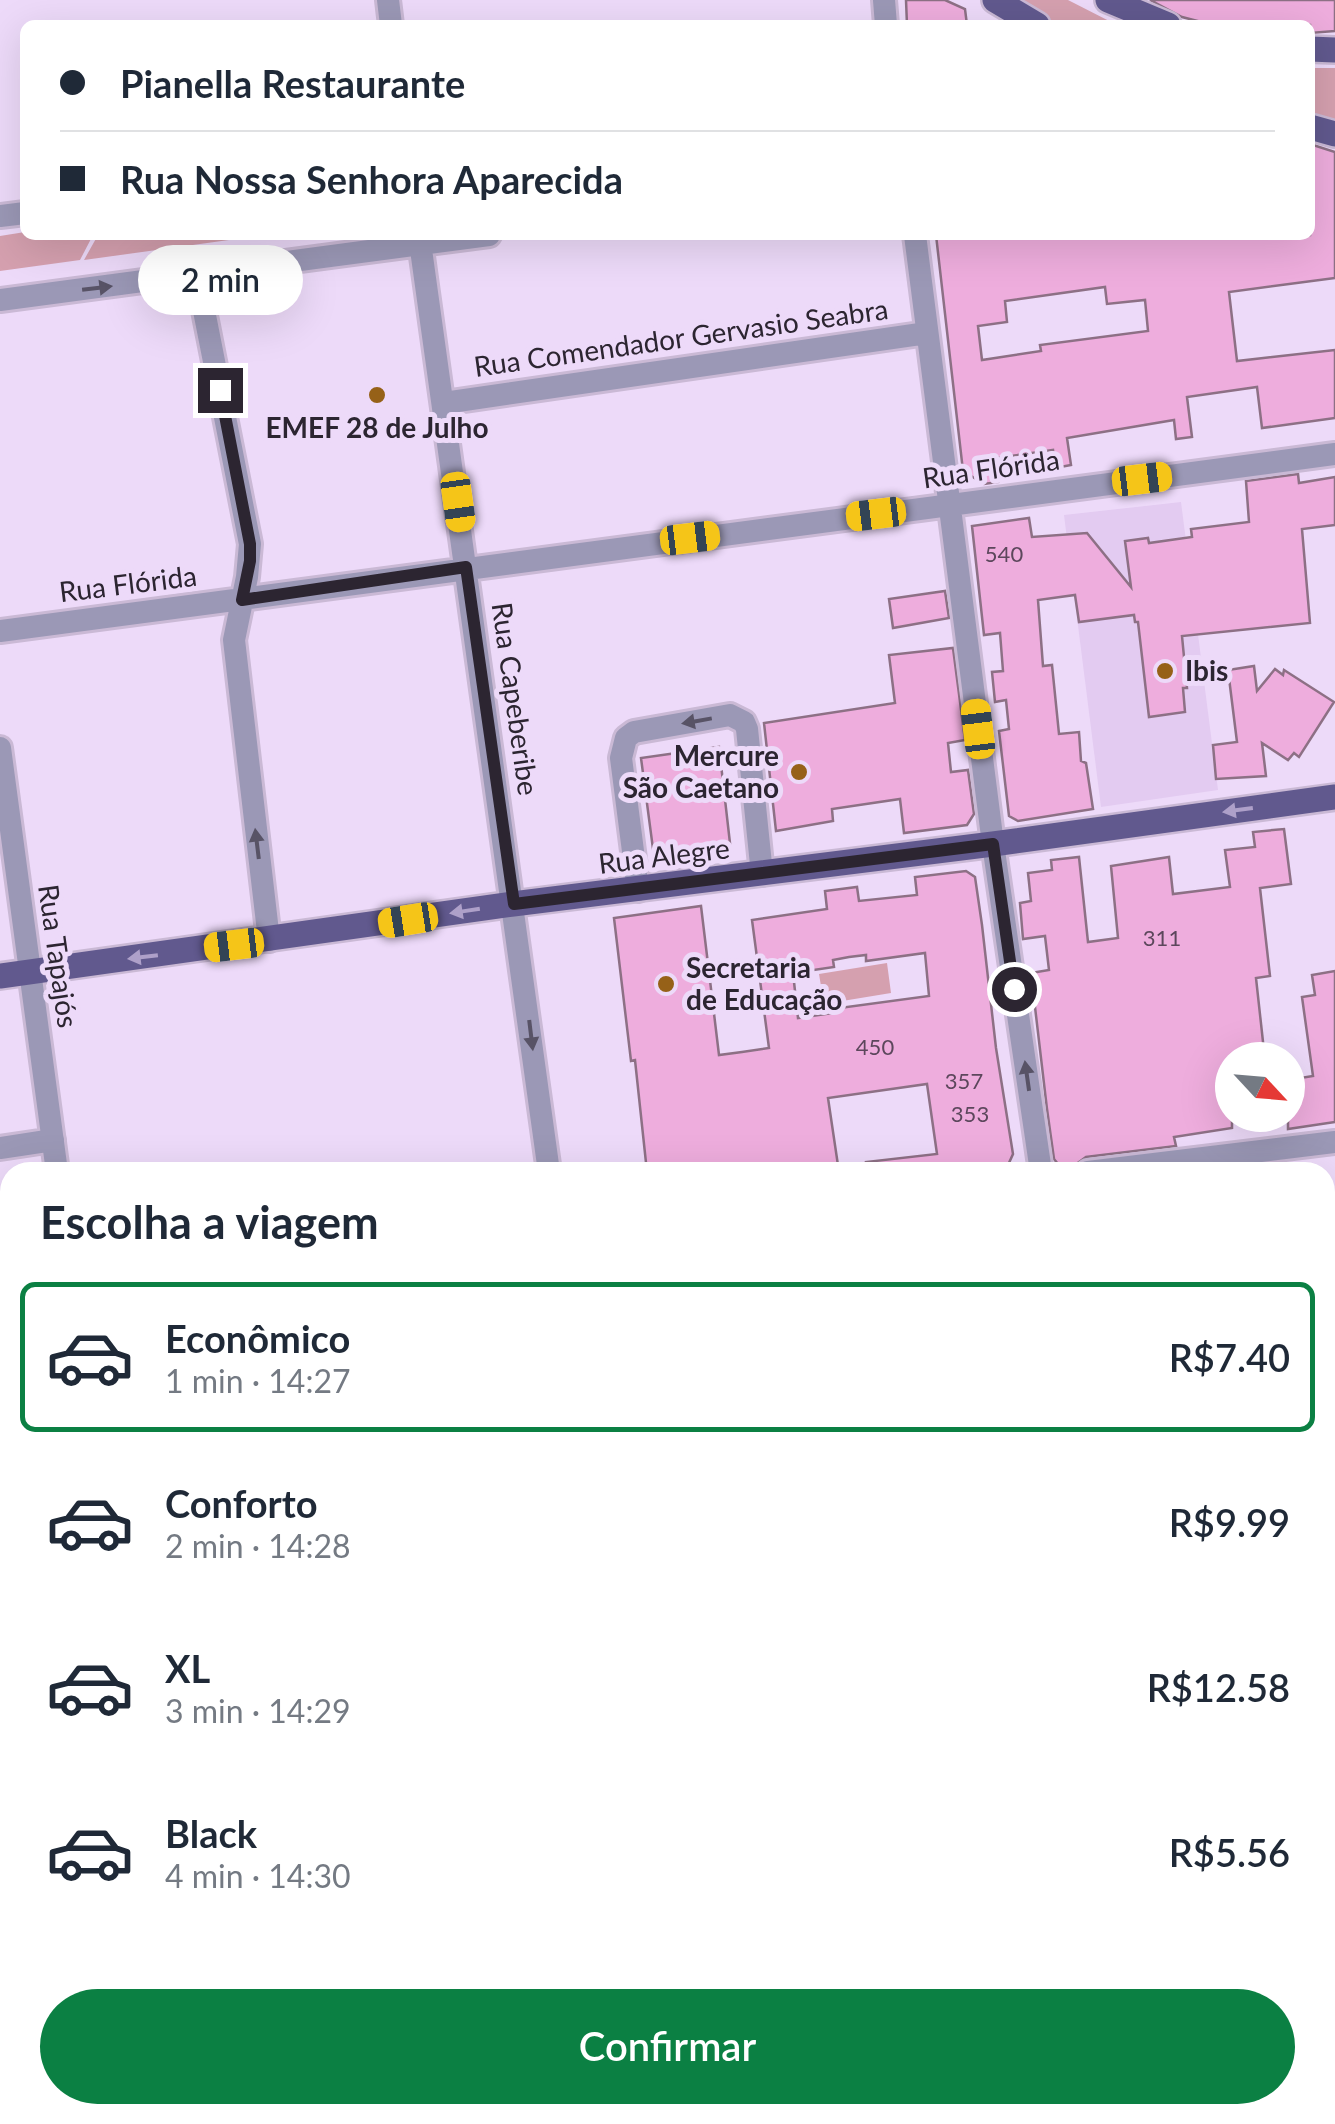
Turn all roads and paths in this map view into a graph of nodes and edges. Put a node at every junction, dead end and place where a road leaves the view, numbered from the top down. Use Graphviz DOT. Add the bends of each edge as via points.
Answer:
graph roads {
  1 [pos="996,0"];
  2 [pos="1108,0"];
  3 [pos="1030,20"];
  4 [pos="1156,20"];
  5 [pos="420,240"];
  6 [pos="916,240"];
  7 [pos="197,275"];
  8 [pos="0,300"];
  9 [pos="927,333"];
  10 [pos="444,403"];
  11 [pos="1335,454"];
  12 [pos="950,505"];
  13 [pos="466,567"];
  14 [pos="242,600"];
  15 [pos="0,631"];
  16 [pos="0,748"];
  17 [pos="1335,797"];
  18 [pos="993,844"];
  19 [pos="762,874"];
  20 [pos="638,890"];
  21 [pos="514,904"];
  22 [pos="268,940"];
  23 [pos="29,972"];
  24 [pos="0,976"];
  25 [pos="53,1140"];
  26 [pos="1335,1142"];
  27 [pos="0,1148"];
  28 [pos="56,1162"];
  29 [pos="547,1162"];
  30 [pos="1040,1162"];
  31 [pos="1265,1162"];
  1 -- 3 [label="main road"];
  2 -- 4 [label="main road"];
  5 -- 7 [label="street"];
  5 -- 10 [label="street, Rua Capeberibe"];
  6 -- 9 [label="street"];
  8 -- 7 [label="street, one-way"];
  7 -- 14 [label="street" via="250,544"];
  9 -- 10 [label="street, Rua Comendador Gervasio Seabra"];
  9 -- 12 [label="street"];
  10 -- 13 [label="street, Rua Capeberibe"];
  11 -- 12 [label="street, Rua Flórida"];
  12 -- 13 [label="street, Rua Flórida"];
  12 -- 18 [label="street"];
  13 -- 14 [label="street, Rua Flórida"];
  13 -- 21 [label="street, Rua Capeberibe"];
  14 -- 15 [label="street, Rua Flórida"];
  22 -- 14 [label="street, one-way" via="234,640"];
  16 -- 23 [label="street, Rua Tapajós"];
  17 -- 18 [label="main road, Rua Alegre, one-way"];
  18 -- 19 [label="main road, Rua Alegre"];
  30 -- 18 [label="street, one-way"];
  19 -- 20 [label="main road, Rua Alegre"];
  19 -- 20 [label="street, one-way" via="746,729 730,715 626,738 620,758"];
  20 -- 21 [label="main road, Rua Alegre"];
  21 -- 22 [label="main road, Rua Alegre, one-way"];
  21 -- 29 [label="street, Rua Capeberibe, one-way"];
  22 -- 23 [label="main road, Rua Alegre, one-way"];
  23 -- 24 [label="main road, Rua Alegre"];
  23 -- 25 [label="street, Rua Tapajós"];
  25 -- 27 [label="street"];
  25 -- 28 [label="street, Rua Tapajós"];
  26 -- 31 [label="street"];
}
